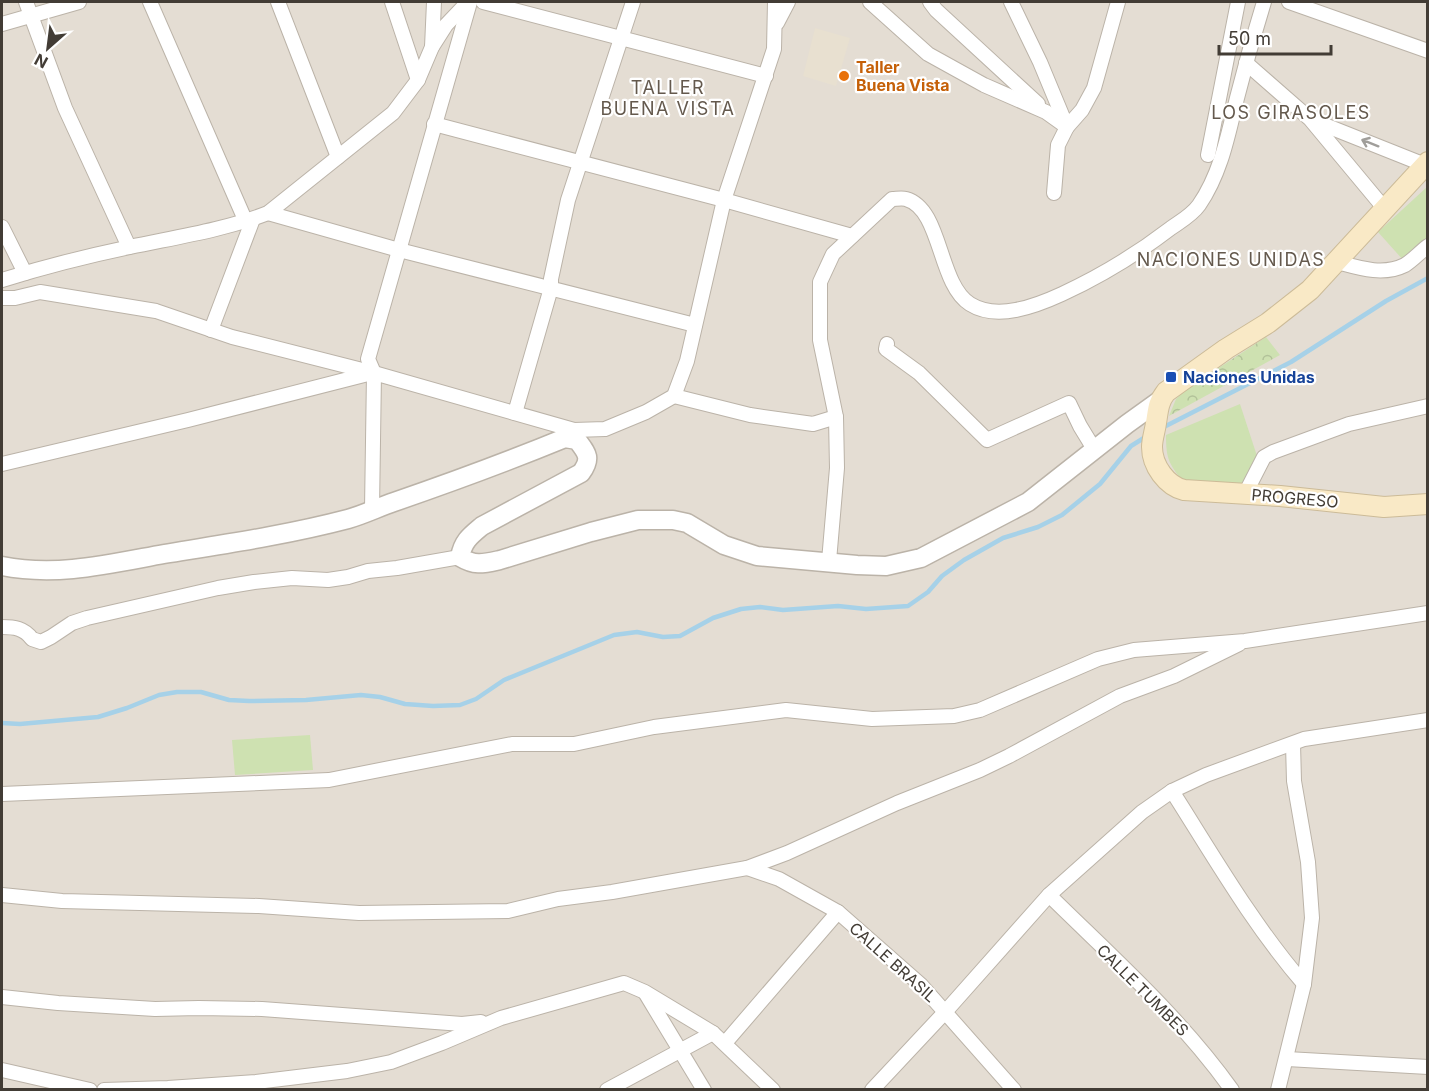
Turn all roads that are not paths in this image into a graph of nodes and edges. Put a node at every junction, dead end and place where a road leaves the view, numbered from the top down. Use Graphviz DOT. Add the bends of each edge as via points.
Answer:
graph roads {
  1 [pos="26,2"];
  2 [pos="79,2"];
  3 [pos="150,2"];
  4 [pos="278,2"];
  5 [pos="392,2"];
  6 [pos="434,2"];
  7 [pos="469,2"];
  8 [pos="483,2"];
  9 [pos="633,2"];
  10 [pos="775,2"];
  11 [pos="788,2"];
  12 [pos="870,2"];
  13 [pos="930,2"];
  14 [pos="1011,2"];
  15 [pos="1118,2"];
  16 [pos="1238,2"];
  17 [pos="1264,2"];
  18 [pos="1289,2"];
  19 [pos="32,16"];
  20 [pos="2,24"];
  21 [pos="776,25"];
  22 [pos="621,37"];
  23 [pos="432,47"];
  24 [pos="1428,51"];
  25 [pos="1246,63"];
  26 [pos="766,76"];
  27 [pos="418,80"];
  28 [pos="1046,112"];
  29 [pos="1310,119"];
  30 [pos="434,124"];
  31 [pos="1067,127"];
  32 [pos="1208,155"];
  33 [pos="338,157"];
  34 [pos="580,162"];
  35 [pos="1426,164"];
  36 [pos="1054,193"];
  37 [pos="724,200"];
  38 [pos="1384,208"];
  39 [pos="268,213"];
  40 [pos="250,220"];
  41 [pos="2,226"];
  42 [pos="852,236"];
  43 [pos="1428,246"];
  44 [pos="129,247"];
  45 [pos="399,250"];
  46 [pos="1337,262"];
  47 [pos="25,273"];
  48 [pos="2,280"];
  49 [pos="551,288"];
  50 [pos="2,298"];
  51 [pos="695,325"];
  52 [pos="211,330"];
  53 [pos="887,344"];
  54 [pos="374,373"];
  55 [pos="674,396"];
  56 [pos="1159,401"];
  57 [pos="1428,406"];
  58 [pos="515,413"];
  59 [pos="836,417"];
  60 [pos="583,435"];
  61 [pos="1094,449"];
  62 [pos="2,464"];
  63 [pos="1245,494"];
  64 [pos="1428,504"];
  65 [pos="372,509"];
  66 [pos="460,557"];
  67 [pos="829,561"];
  68 [pos="2,566"];
  69 [pos="1428,613"];
  70 [pos="2,627"];
  71 [pos="1245,641"];
  72 [pos="1428,720"];
  73 [pos="1293,744"];
  74 [pos="1172,791"];
  75 [pos="2,794"];
  76 [pos="747,868"];
  77 [pos="2,895"];
  78 [pos="1049,895"];
  79 [pos="838,912"];
  80 [pos="1304,984"];
  81 [pos="645,992"];
  82 [pos="2,997"];
  83 [pos="946,1011"];
  84 [pos="501,1018"];
  85 [pos="713,1033"];
  86 [pos="725,1043"];
  87 [pos="682,1051"];
  88 [pos="1287,1059"];
  89 [pos="1428,1067"];
  90 [pos="2,1070"];
  91 [pos="90,1089"];
  92 [pos="104,1089"];
  93 [pos="607,1089"];
  94 [pos="704,1089"];
  95 [pos="773,1089"];
  96 [pos="872,1089"];
  97 [pos="1014,1089"];
  98 [pos="1232,1089"];
  99 [pos="1278,1089"];
  1 -- 19 [label="street"];
  2 -- 19 [label="street"];
  3 -- 40 [label="street"];
  4 -- 33 [label="street"];
  5 -- 27 [label="street"];
  6 -- 23 [label="street"];
  7 -- 23 [label="street" via="446,24"];
  7 -- 30 [label="street"];
  8 -- 22 [label="street"];
  9 -- 22 [label="street"];
  10 -- 21 [label="street"];
  11 -- 21 [label="street"];
  12 -- 28 [label="street" via="928,54 984,86"];
  13 -- 28 [label="street"];
  14 -- 31 [label="street"];
  15 -- 31 [label="street" via="1094,88"];
  16 -- 32 [label="street"];
  17 -- 25 [label="street"];
  18 -- 24 [label="street"];
  19 -- 20 [label="street"];
  19 -- 44 [label="street" via="65,108"];
  21 -- 26 [label="street"];
  22 -- 26 [label="street"];
  22 -- 34 [label="street"];
  23 -- 27 [label="street"];
  25 -- 29 [label="street"];
  25 -- 42 [label="street" via="1217,172 1199,205 1119,264 1050,300 1002,312 970,304 958,293 925,213 906,199 892,199"];
  26 -- 37 [label="street"];
  27 -- 33 [label="street" via="393,113"];
  28 -- 31 [label="street"];
  35 -- 29 [label="street, one-way"];
  29 -- 38 [label="street"];
  30 -- 34 [label="street"];
  30 -- 45 [label="street"];
  31 -- 36 [label="street" via="1058,145"];
  33 -- 39 [label="street"];
  34 -- 37 [label="street"];
  34 -- 49 [label="street" via="568,200"];
  35 -- 38 [label="main road"];
  37 -- 42 [label="street"];
  37 -- 51 [label="street"];
  38 -- 46 [label="main road"];
  39 -- 40 [label="street"];
  39 -- 45 [label="street"];
  40 -- 44 [label="street"];
  40 -- 52 [label="street"];
  41 -- 47 [label="street"];
  42 -- 59 [label="street" via="833,254 820,282 820,340"];
  43 -- 46 [label="street" via="1405,264 1391,269 1374,271"];
  44 -- 47 [label="street"];
  45 -- 49 [label="street"];
  45 -- 54 [label="street" via="368,359"];
  46 -- 56 [label="main road" via="1311,290 1269,323 1180,381"];
  47 -- 48 [label="street"];
  49 -- 51 [label="street"];
  49 -- 58 [label="street"];
  50 -- 52 [label="street" via="40,292 156,311"];
  51 -- 55 [label="street"];
  52 -- 54 [label="street"];
  53 -- 61 [label="street" via="886,349 919,373 987,440 1069,403"];
  54 -- 58 [label="street"];
  54 -- 62 [label="street"];
  54 -- 65 [label="street"];
  55 -- 59 [label="street" via="813,424"];
  55 -- 60 [label="street" via="626,421"];
  56 -- 61 [label="street"];
  56 -- 63 [label="main road, PROGRESO" via="1152,448 1166,479 1184,490"];
  57 -- 63 [label="street" via="1349,424 1273,452 1264,457"];
  58 -- 60 [label="street"];
  59 -- 67 [label="street" via="837,468"];
  60 -- 65 [label="street"];
  60 -- 66 [label="street" via="587,464 581,473 482,526 462,545"];
  61 -- 67 [label="street" via="1028,502 921,558 886,566"];
  63 -- 64 [label="main road, PROGRESO" via="1383,507"];
  65 -- 68 [label="street" via="350,519 108,564 46,571"];
  66 -- 67 [label="street" via="472,564 500,561 638,520 673,520 757,556"];
  66 -- 70 [label="street" via="368,570 338,579 292,578 218,588 87,618 41,642 27,632"];
  69 -- 71 [label="street"];
  71 -- 75 [label="street" via="1134,650 1098,659 980,710 954,716 872,719 786,710 654,727 574,744 512,744 329,780"];
  71 -- 76 [label="street" via="1174,676 1120,696 990,765"];
  72 -- 73 [label="street"];
  73 -- 74 [label="street"];
  73 -- 80 [label="street" via="1294,781 1308,862 1312,918"];
  74 -- 78 [label="street"];
  74 -- 80 [label="street" via="1241,900"];
  76 -- 77 [label="street" via="558,898 508,910 359,912 62,901"];
  76 -- 79 [label="street, CALLE BRASIL" via="779,879"];
  78 -- 83 [label="street"];
  78 -- 98 [label="street, CALLE TUMBES" via="1170,1014"];
  79 -- 83 [label="street, CALLE BRASIL"];
  79 -- 86 [label="street"];
  80 -- 88 [label="street"];
  81 -- 84 [label="street" via="624,983"];
  81 -- 85 [label="street"];
  81 -- 87 [label="street"];
  82 -- 84 [label="street" via="155,1009 262,1010 462,1024"];
  83 -- 96 [label="street"];
  83 -- 97 [label="street, CALLE BRASIL"];
  84 -- 92 [label="street" via="391,1062 347,1071 245,1083"];
  85 -- 86 [label="street"];
  85 -- 87 [label="street"];
  86 -- 95 [label="street"];
  87 -- 93 [label="street"];
  87 -- 94 [label="street"];
  88 -- 89 [label="street"];
  88 -- 99 [label="street"];
  90 -- 91 [label="street"];
}
